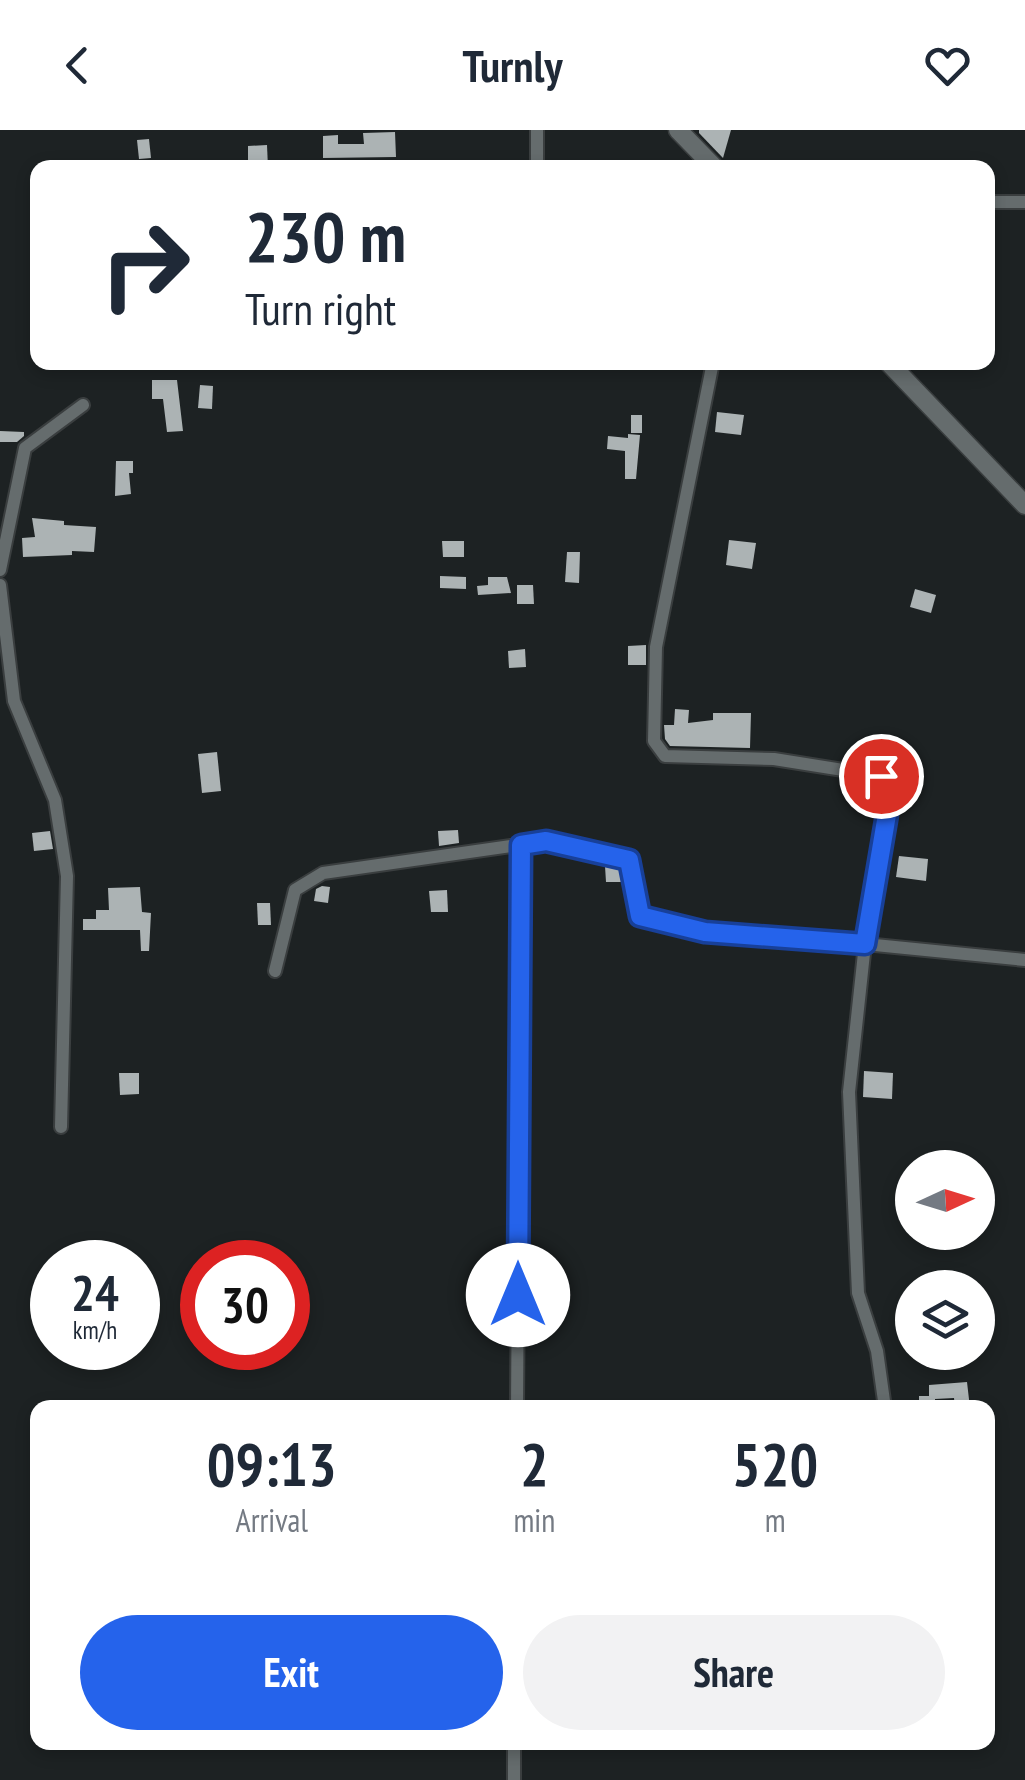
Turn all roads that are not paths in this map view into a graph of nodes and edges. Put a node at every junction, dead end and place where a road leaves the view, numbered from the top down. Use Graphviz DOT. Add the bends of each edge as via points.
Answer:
graph roads {
  1 [pos="537,130"];
  2 [pos="678,130"];
  3 [pos="537,160"];
  4 [pos="707,160"];
  5 [pos="995,202"];
  6 [pos="1025,202"];
  7 [pos="711,370"];
  8 [pos="896,370"];
  9 [pos="83,405"];
  10 [pos="1025,505"];
  11 [pos="0,570"];
  12 [pos="0,585"];
  13 [pos="521,845"];
  14 [pos="865,944"];
  15 [pos="1025,960"];
  16 [pos="276,971"];
  17 [pos="61,1127"];
  18 [pos="516,1400"];
  19 [pos="884,1400"];
  20 [pos="514,1750"];
  21 [pos="514,1780"];
  1 -- 3 [label="street"];
  2 -- 4 [label="main road"];
  5 -- 6 [label="street"];
  7 -- 14 [label="street" via="656,647 654,741 664,756 774,758 890,780"];
  8 -- 10 [label="main road"];
  9 -- 11 [label="street" via="26,448"];
  12 -- 17 [label="street" via="14,700 55,800 67,876"];
  13 -- 14 [label="street" via="546,841 629,860 640,916 705,932"];
  13 -- 16 [label="street" via="323,874 295,890"];
  13 -- 18 [label="street"];
  14 -- 15 [label="street"];
  14 -- 19 [label="street" via="848,1092 858,1293 878,1351"];
  20 -- 21 [label="street"];
}
